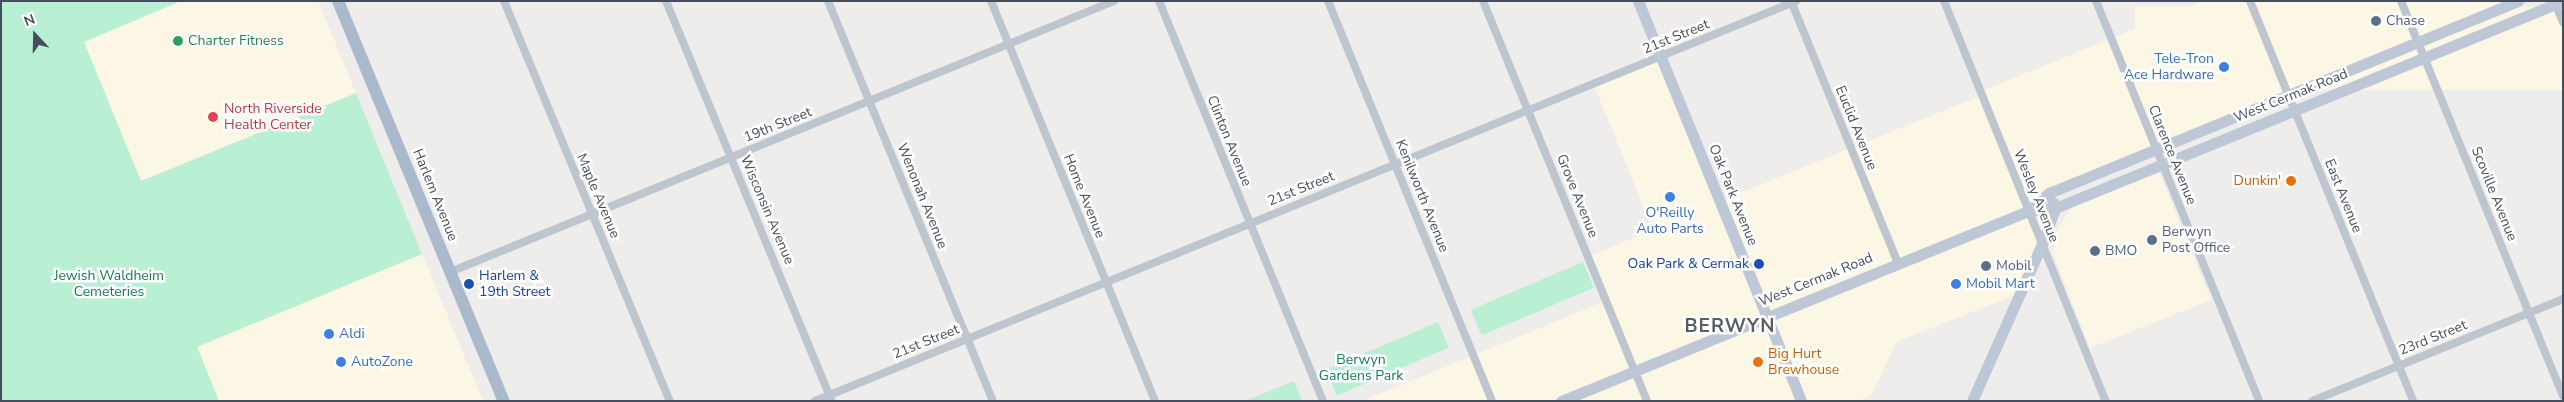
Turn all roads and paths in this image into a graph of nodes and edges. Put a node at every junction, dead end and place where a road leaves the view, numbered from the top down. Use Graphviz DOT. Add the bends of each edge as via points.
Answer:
graph roads {
  1 [pos="338,1"];
  2 [pos="504,1"];
  3 [pos="666,1"];
  4 [pos="828,1"];
  5 [pos="991,1"];
  6 [pos="1114,1"];
  7 [pos="1159,1"];
  8 [pos="1328,1"];
  9 [pos="1483,1"];
  10 [pos="1638,1"];
  11 [pos="1944,1"];
  12 [pos="2096,1"];
  13 [pos="2250,1"];
  14 [pos="2401,1"];
  15 [pos="2518,1"];
  16 [pos="1793,2"];
  17 [pos="2557,2"];
  18 [pos="2563,22"];
  19 [pos="2418,42"];
  20 [pos="1008,44"];
  21 [pos="1660,57"];
  22 [pos="2424,58"];
  23 [pos="2288,95"];
  24 [pos="869,101"];
  25 [pos="1528,110"];
  26 [pos="2294,111"];
  27 [pos="2156,149"];
  28 [pos="731,157"];
  29 [pos="1396,164"];
  30 [pos="2162,165"];
  31 [pos="2049,193"];
  32 [pos="2055,208"];
  33 [pos="2028,211"];
  34 [pos="592,214"];
  35 [pos="1250,224"];
  36 [pos="2042,244"];
  37 [pos="1898,264"];
  38 [pos="450,272"];
  39 [pos="1106,282"];
  40 [pos="2563,299"];
  41 [pos="2529,313"];
  42 [pos="1766,316"];
  43 [pos="967,339"];
  44 [pos="2398,365"];
  45 [pos="1635,371"];
  46 [pos="2563,396"];
  47 [pos="831,398"];
  48 [pos="504,401"];
  49 [pos="670,401"];
  50 [pos="815,401"];
  51 [pos="993,401"];
  52 [pos="1155,401"];
  53 [pos="1323,401"];
  54 [pos="1492,401"];
  55 [pos="1561,401"];
  56 [pos="1647,401"];
  57 [pos="1801,401"];
  58 [pos="1972,401"];
  59 [pos="2106,401"];
  60 [pos="2259,401"];
  61 [pos="2312,401"];
  62 [pos="2413,401"];
  1 -- 38 [label="main road, Harlem Avenue"];
  2 -- 34 [label="street, Maple Avenue"];
  3 -- 28 [label="street, Wisconsin Avenue"];
  4 -- 24 [label="street, Wenonah Avenue"];
  5 -- 20 [label="street, Home Avenue"];
  6 -- 20 [label="street, 19th Street"];
  7 -- 35 [label="street, Clinton Avenue"];
  8 -- 29 [label="street, Kenilworth Avenue"];
  9 -- 25 [label="street, Grove Avenue"];
  10 -- 21 [label="main road, Oak Park Avenue"];
  11 -- 33 [label="street, Wesley Avenue"];
  12 -- 27 [label="street, Clarence Avenue"];
  13 -- 23 [label="street, East Avenue"];
  14 -- 19 [label="street, Scoville Avenue"];
  15 -- 19 [label="main road, West Cermak Road"];
  16 -- 21 [label="street, 21st Street"];
  16 -- 37 [label="street, Euclid Avenue"];
  17 -- 18 [label="street"];
  17 -- 22 [label="main road, West Cermak Road"];
  19 -- 22 [label="street, Scoville Avenue"];
  19 -- 23 [label="main road, West Cermak Road"];
  20 -- 24 [label="street, 19th Street"];
  20 -- 39 [label="street, Home Avenue"];
  21 -- 25 [label="street, 21st Street"];
  21 -- 42 [label="main road, Oak Park Avenue"];
  22 -- 26 [label="main road, West Cermak Road"];
  22 -- 41 [label="street, Scoville Avenue"];
  23 -- 26 [label="street, East Avenue"];
  23 -- 27 [label="main road, West Cermak Road"];
  24 -- 28 [label="street, 19th Street"];
  24 -- 43 [label="street, Wenonah Avenue"];
  25 -- 29 [label="street, 21st Street"];
  25 -- 45 [label="street, Grove Avenue"];
  26 -- 30 [label="main road, West Cermak Road"];
  26 -- 44 [label="street, East Avenue"];
  27 -- 30 [label="street, Clarence Avenue"];
  27 -- 31 [label="main road, West Cermak Road"];
  28 -- 34 [label="street, 19th Street"];
  28 -- 47 [label="street, Wisconsin Avenue"];
  29 -- 35 [label="street, 21st Street"];
  29 -- 54 [label="street, Kenilworth Avenue"];
  30 -- 32 [label="main road, West Cermak Road"];
  30 -- 60 [label="street, Clarence Avenue"];
  31 -- 32 [label="main road"];
  31 -- 33 [label="main road, West Cermak Road"];
  32 -- 33 [label="main road, West Cermak Road"];
  32 -- 36 [label="main road"];
  33 -- 36 [label="street, Wesley Avenue"];
  33 -- 37 [label="main road, West Cermak Road"];
  34 -- 38 [label="street, 19th Street"];
  34 -- 49 [label="street, Maple Avenue"];
  35 -- 39 [label="street, 21st Street"];
  35 -- 53 [label="street, Clinton Avenue"];
  36 -- 58 [label="main road"];
  36 -- 59 [label="street, Wesley Avenue"];
  37 -- 42 [label="main road, West Cermak Road"];
  38 -- 48 [label="main road, Harlem Avenue"];
  39 -- 43 [label="street, 21st Street"];
  39 -- 52 [label="street, Home Avenue"];
  40 -- 41 [label="street, 23rd Street"];
  41 -- 44 [label="street, 23rd Street"];
  41 -- 46 [label="street, Scoville Avenue"];
  42 -- 45 [label="main road, West Cermak Road"];
  42 -- 57 [label="main road, Oak Park Avenue"];
  43 -- 47 [label="street, 21st Street"];
  43 -- 51 [label="street, Wenonah Avenue"];
  44 -- 61 [label="street, 23rd Street"];
  44 -- 62 [label="street, East Avenue"];
  45 -- 55 [label="main road, West Cermak Road"];
  45 -- 56 [label="street, Grove Avenue"];
  47 -- 50 [label="street, 21st Street"];
}
